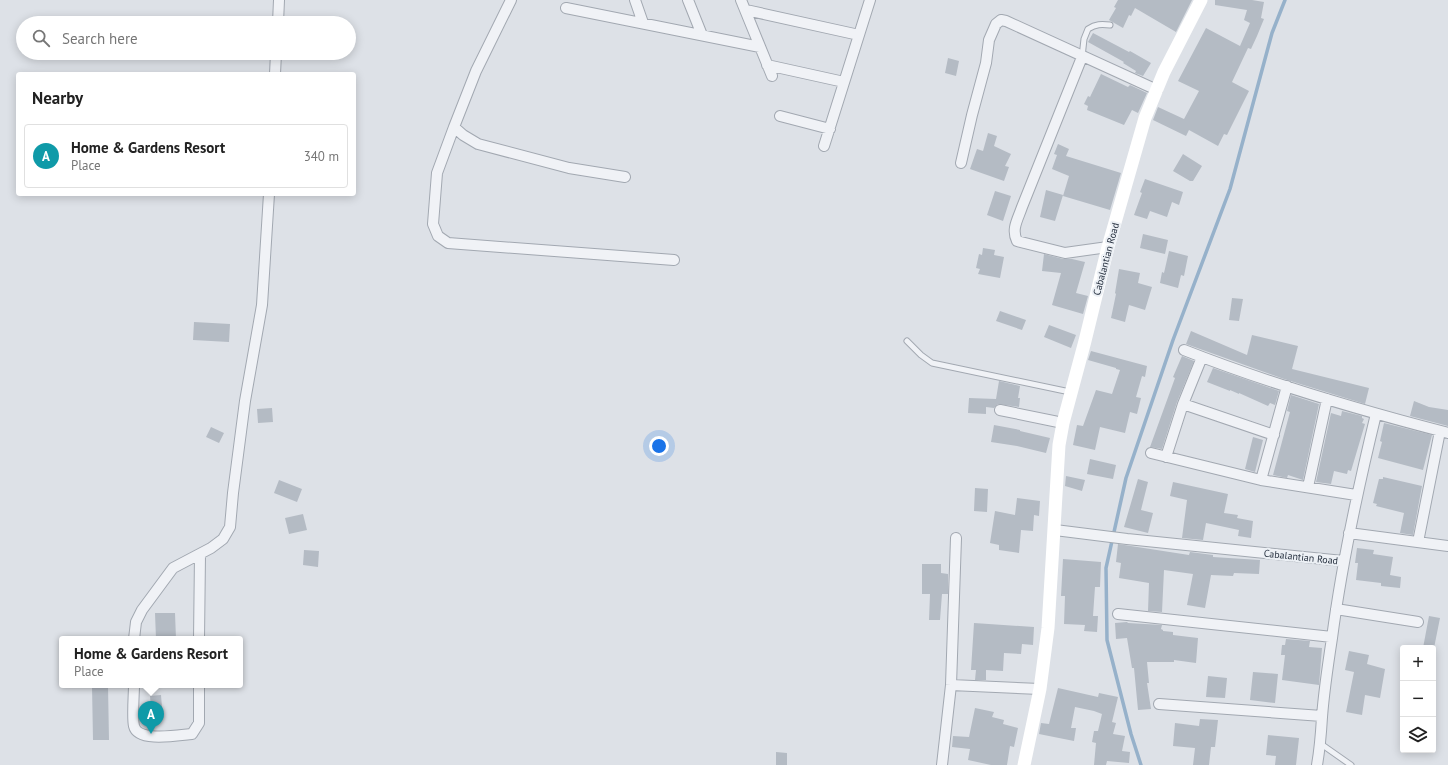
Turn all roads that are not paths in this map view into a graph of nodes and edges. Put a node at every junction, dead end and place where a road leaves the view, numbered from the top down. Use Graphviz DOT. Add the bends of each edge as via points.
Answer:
graph roads {
  1 [pos="279,0"];
  2 [pos="511,0"];
  3 [pos="635,0"];
  4 [pos="688,0"];
  5 [pos="742,0"];
  6 [pos="870,0"];
  7 [pos="1202,0"];
  8 [pos="566,8"];
  9 [pos="746,10"];
  10 [pos="278,16"];
  11 [pos="643,23"];
  12 [pos="1110,25"];
  13 [pos="702,35"];
  14 [pos="859,35"];
  15 [pos="760,47"];
  16 [pos="1082,57"];
  17 [pos="276,60"];
  18 [pos="767,65"];
  19 [pos="275,72"];
  20 [pos="772,76"];
  21 [pos="844,82"];
  22 [pos="1157,90"];
  23 [pos="780,116"];
  24 [pos="454,126"];
  25 [pos="830,129"];
  26 [pos="824,146"];
  27 [pos="961,163"];
  28 [pos="625,177"];
  29 [pos="269,196"];
  30 [pos="1108,247"];
  31 [pos="674,260"];
  32 [pos="907,341"];
  33 [pos="1184,350"];
  34 [pos="1202,357"];
  35 [pos="1287,386"];
  36 [pos="1071,392"];
  37 [pos="1327,399"];
  38 [pos="1183,404"];
  39 [pos="1000,410"];
  40 [pos="1376,414"];
  41 [pos="1063,423"];
  42 [pos="1444,432"];
  43 [pos="1274,435"];
  44 [pos="1151,453"];
  45 [pos="1166,457"];
  46 [pos="1262,480"];
  47 [pos="1308,487"];
  48 [pos="1356,495"];
  49 [pos="1055,530"];
  50 [pos="1349,533"];
  51 [pos="956,538"];
  52 [pos="1418,542"];
  53 [pos="1448,546"];
  54 [pos="200,554"];
  55 [pos="1343,561"];
  56 [pos="1336,609"];
  57 [pos="1118,614"];
  58 [pos="1418,622"];
  59 [pos="134,636"];
  60 [pos="199,636"];
  61 [pos="1332,637"];
  62 [pos="951,685"];
  63 [pos="134,688"];
  64 [pos="199,688"];
  65 [pos="1040,689"];
  66 [pos="1159,704"];
  67 [pos="1322,716"];
  68 [pos="1321,744"];
  69 [pos="942,765"];
  70 [pos="1024,765"];
  71 [pos="1317,765"];
  72 [pos="1351,765"];
  1 -- 10 [label="street"];
  2 -- 24 [label="street" via="476,71"];
  3 -- 11 [label="street"];
  4 -- 13 [label="street"];
  5 -- 9 [label="street"];
  6 -- 14 [label="street"];
  7 -- 22 [label="street, Cabalantian Road"];
  8 -- 11 [label="street"];
  9 -- 14 [label="street"];
  9 -- 15 [label="street"];
  11 -- 13 [label="street"];
  12 -- 16 [label="lane" via="1094,25 1088,29"];
  13 -- 15 [label="street"];
  14 -- 21 [label="street"];
  15 -- 18 [label="street"];
  16 -- 22 [label="street"];
  16 -- 27 [label="street" via="1006,21 1001,20 996,24 989,40 986,63"];
  16 -- 30 [label="street" via="1022,207 1014,236 1017,241 1065,253"];
  17 -- 19 [label="street"];
  18 -- 20 [label="street"];
  18 -- 21 [label="street"];
  21 -- 25 [label="street"];
  22 -- 30 [label="street, Cabalantian Road" via="1146,118"];
  23 -- 25 [label="street"];
  24 -- 28 [label="street" via="478,144 569,168"];
  24 -- 31 [label="street" via="437,172 433,224 438,236 448,242"];
  25 -- 26 [label="street"];
  29 -- 54 [label="street" via="262,305 245,401 230,527 222,539"];
  30 -- 36 [label="street, Cabalantian Road"];
  32 -- 36 [label="lane" via="932,363"];
  33 -- 34 [label="street"];
  34 -- 35 [label="street"];
  34 -- 38 [label="street"];
  35 -- 37 [label="street"];
  35 -- 43 [label="street"];
  36 -- 41 [label="street, Cabalantian Road"];
  37 -- 40 [label="street"];
  37 -- 47 [label="street"];
  38 -- 43 [label="street"];
  38 -- 45 [label="street"];
  39 -- 41 [label="street"];
  40 -- 42 [label="street"];
  40 -- 48 [label="street"];
  41 -- 49 [label="street, Cabalantian Road" via="1059,445"];
  42 -- 52 [label="street"];
  43 -- 46 [label="street"];
  44 -- 45 [label="street"];
  45 -- 46 [label="street"];
  46 -- 47 [label="street"];
  47 -- 48 [label="street"];
  48 -- 50 [label="street"];
  49 -- 55 [label="street, Cabalantian Road"];
  49 -- 65 [label="street, Cabalantian Road" via="1048,628"];
  50 -- 52 [label="street"];
  50 -- 55 [label="street"];
  51 -- 62 [label="street"];
  52 -- 53 [label="street"];
  54 -- 59 [label="street" via="173,568 142,610 136,622"];
  54 -- 60 [label="street"];
  55 -- 56 [label="street, Cabalantian Road"];
  56 -- 58 [label="street"];
  56 -- 61 [label="street, Cabalantian Road"];
  57 -- 61 [label="street"];
  61 -- 67 [label="street, Cabalantian Road"];
  62 -- 65 [label="street"];
  62 -- 69 [label="street"];
  63 -- 64 [label="street" via="134,727 138,734 148,737 192,734 199,723"];
  65 -- 70 [label="street, Cabalantian Road"];
  66 -- 67 [label="street"];
  67 -- 68 [label="street, Cabalantian Road"];
  68 -- 71 [label="street, Cabalantian Road"];
  68 -- 72 [label="lane"];
}
